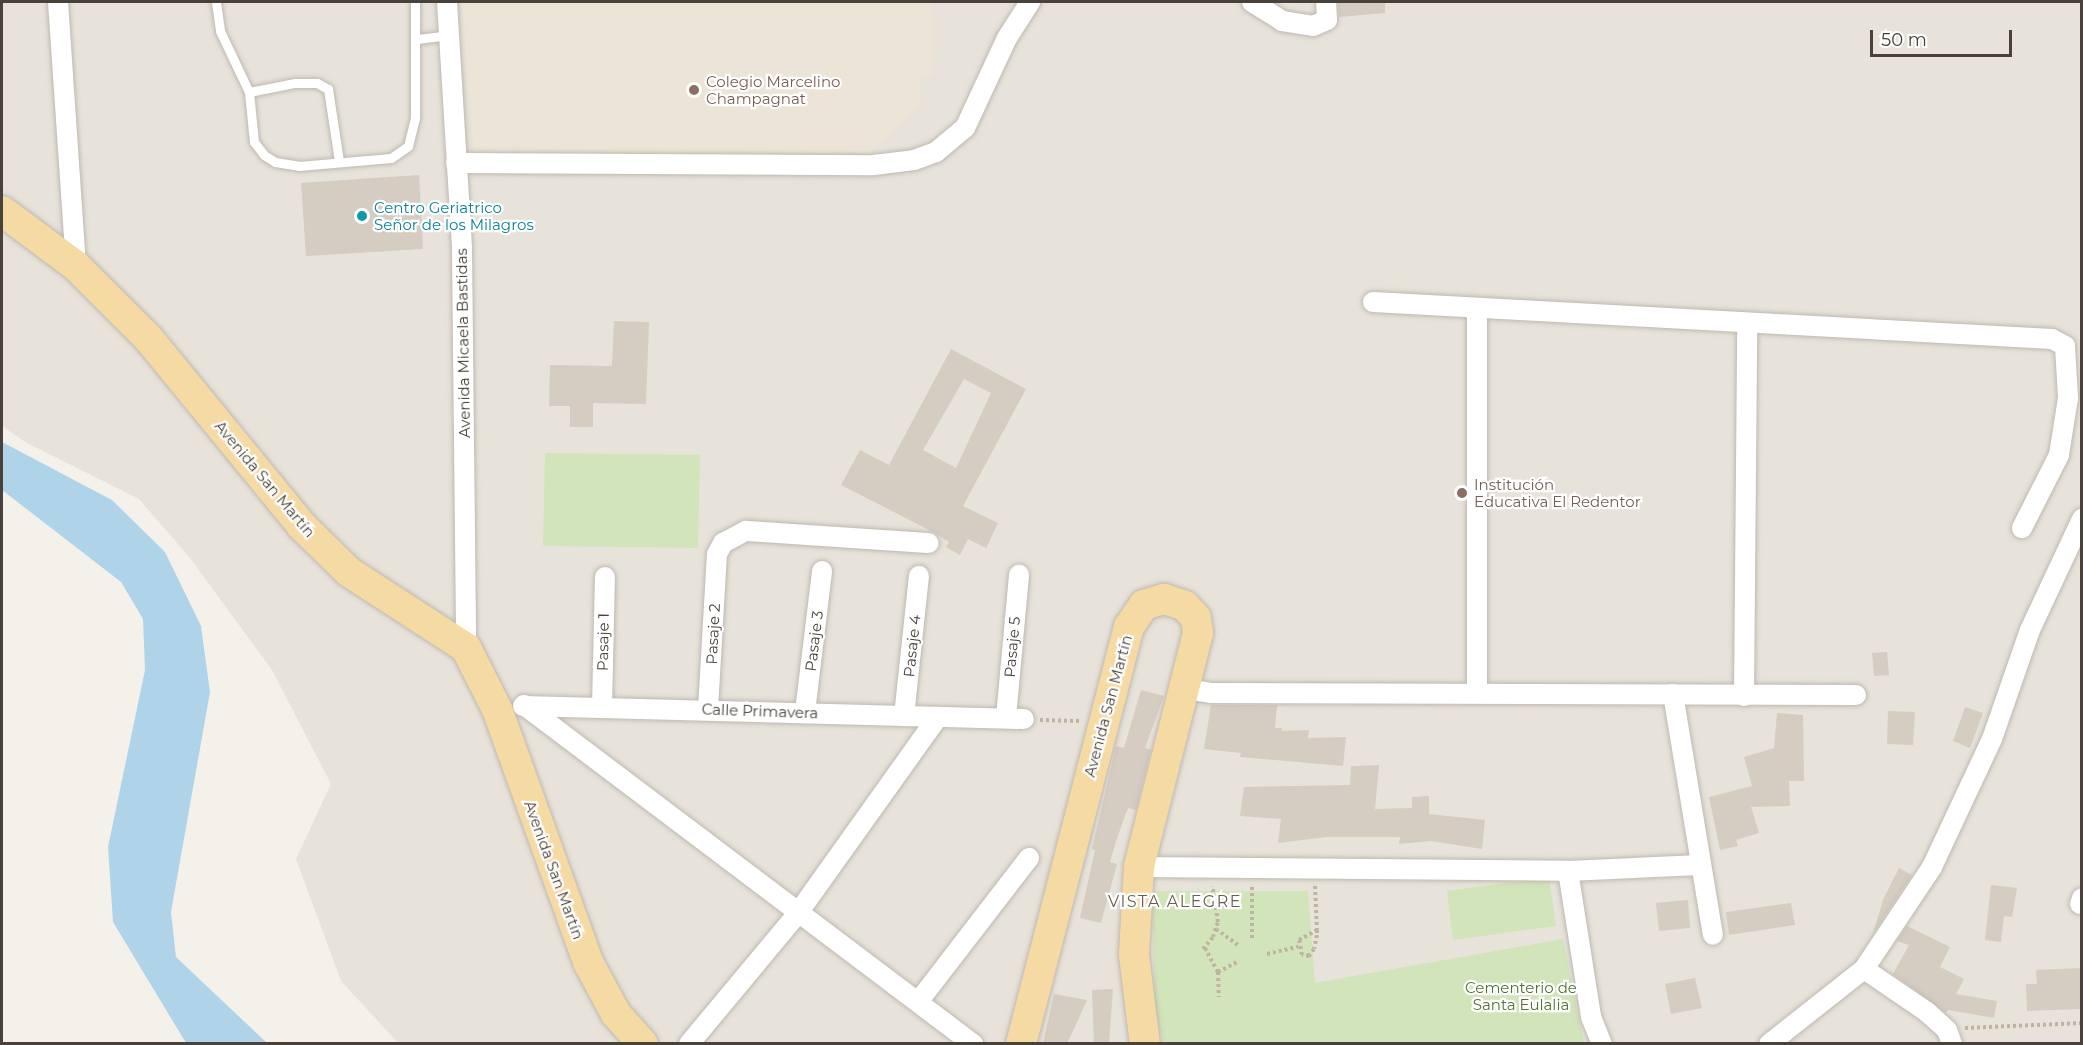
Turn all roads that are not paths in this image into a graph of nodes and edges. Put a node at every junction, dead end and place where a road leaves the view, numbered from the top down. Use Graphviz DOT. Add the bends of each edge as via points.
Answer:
graph roads {
  1 [pos="58,2"];
  2 [pos="216,2"];
  3 [pos="416,2"];
  4 [pos="447,2"];
  5 [pos="1030,2"];
  6 [pos="1252,2"];
  7 [pos="1326,2"];
  8 [pos="449,34"];
  9 [pos="417,39"];
  10 [pos="249,92"];
  11 [pos="339,161"];
  12 [pos="456,163"];
  13 [pos="2,211"];
  14 [pos="76,266"];
  15 [pos="1373,302"];
  16 [pos="1477,310"];
  17 [pos="1747,325"];
  18 [pos="2082,519"];
  19 [pos="2022,528"];
  20 [pos="929,543"];
  21 [pos="822,571"];
  22 [pos="1019,575"];
  23 [pos="919,576"];
  24 [pos="604,577"];
  25 [pos="466,648"];
  26 [pos="1186,689"];
  27 [pos="1477,691"];
  28 [pos="1673,694"];
  29 [pos="1856,695"];
  30 [pos="1744,696"];
  31 [pos="511,707"];
  32 [pos="602,707"];
  33 [pos="708,709"];
  34 [pos="806,712"];
  35 [pos="904,716"];
  36 [pos="938,717"];
  37 [pos="1015,719"];
  38 [pos="1029,858"];
  39 [pos="1700,865"];
  40 [pos="1139,867"];
  41 [pos="1568,871"];
  42 [pos="798,913"];
  43 [pos="1713,935"];
  44 [pos="1864,969"];
  45 [pos="918,1002"];
  46 [pos="1949,1037"];
  47 [pos="643,1044"];
  48 [pos="689,1044"];
  49 [pos="972,1044"];
  50 [pos="1021,1044"];
  51 [pos="1145,1044"];
  52 [pos="1602,1044"];
  53 [pos="1769,1044"];
  1 -- 14 [label="street"];
  2 -- 10 [label="lane" via="220,31"];
  3 -- 9 [label="lane"];
  4 -- 8 [label="street, Avenida Micaela Bastidas"];
  5 -- 12 [label="street" via="1007,38 965,128 936,152 914,160 874,165"];
  6 -- 7 [label="street" via="1282,21 1313,26 1327,20"];
  8 -- 9 [label="lane"];
  8 -- 12 [label="street, Avenida Micaela Bastidas"];
  9 -- 11 [label="lane" via="415,118 408,146 391,158"];
  10 -- 11 [label="lane" via="254,142 264,155 275,162 299,166"];
  10 -- 11 [label="lane" via="295,83 317,83 328,89"];
  12 -- 25 [label="street, Avenida Micaela Bastidas" via="462,262"];
  13 -- 14 [label="main road, Avenida San Martín"];
  14 -- 25 [label="main road, Avenida San Martín" via="149,339 309,533 349,572"];
  15 -- 16 [label="street"];
  16 -- 17 [label="street"];
  16 -- 27 [label="street"];
  17 -- 19 [label="street" via="2052,339 2065,346 2067,398 2059,455"];
  17 -- 30 [label="street"];
  18 -- 44 [label="street" via="2030,630 1992,739 1955,825"];
  20 -- 33 [label="street, Pasaje 2" via="746,531 723,543 717,559"];
  21 -- 34 [label="street, Pasaje 3"];
  22 -- 37 [label="street, Pasaje 5"];
  23 -- 35 [label="street, Pasaje 4"];
  24 -- 32 [label="street, Pasaje 1"];
  25 -- 31 [label="main road, Avenida San Martín"];
  26 -- 27 [label="street" via="1211,693"];
  26 -- 40 [label="main road, Avenida San Martín"];
  26 -- 50 [label="main road, Avenida San Martín" via="1198,633 1196,618 1185,606 1164,599 1144,605 1129,627 1102,722"];
  27 -- 28 [label="street"];
  28 -- 30 [label="street"];
  28 -- 39 [label="street"];
  29 -- 30 [label="street"];
  31 -- 32 [label="street, Calle Primavera"];
  31 -- 42 [label="street"];
  31 -- 47 [label="main road, Avenida San Martín" via="588,962 616,1014"];
  32 -- 33 [label="street, Calle Primavera"];
  33 -- 34 [label="street, Calle Primavera"];
  34 -- 35 [label="street, Calle Primavera"];
  35 -- 36 [label="street, Calle Primavera"];
  36 -- 37 [label="street, Calle Primavera"];
  36 -- 42 [label="street"];
  38 -- 45 [label="street"];
  39 -- 41 [label="street"];
  39 -- 43 [label="street"];
  40 -- 41 [label="street"];
  40 -- 51 [label="main road, Avenida San Martín" via="1134,955"];
  41 -- 52 [label="street" via="1591,1017"];
  42 -- 45 [label="street"];
  42 -- 48 [label="street"];
  44 -- 46 [label="street"];
  44 -- 53 [label="street"];
  45 -- 49 [label="street"];
}
